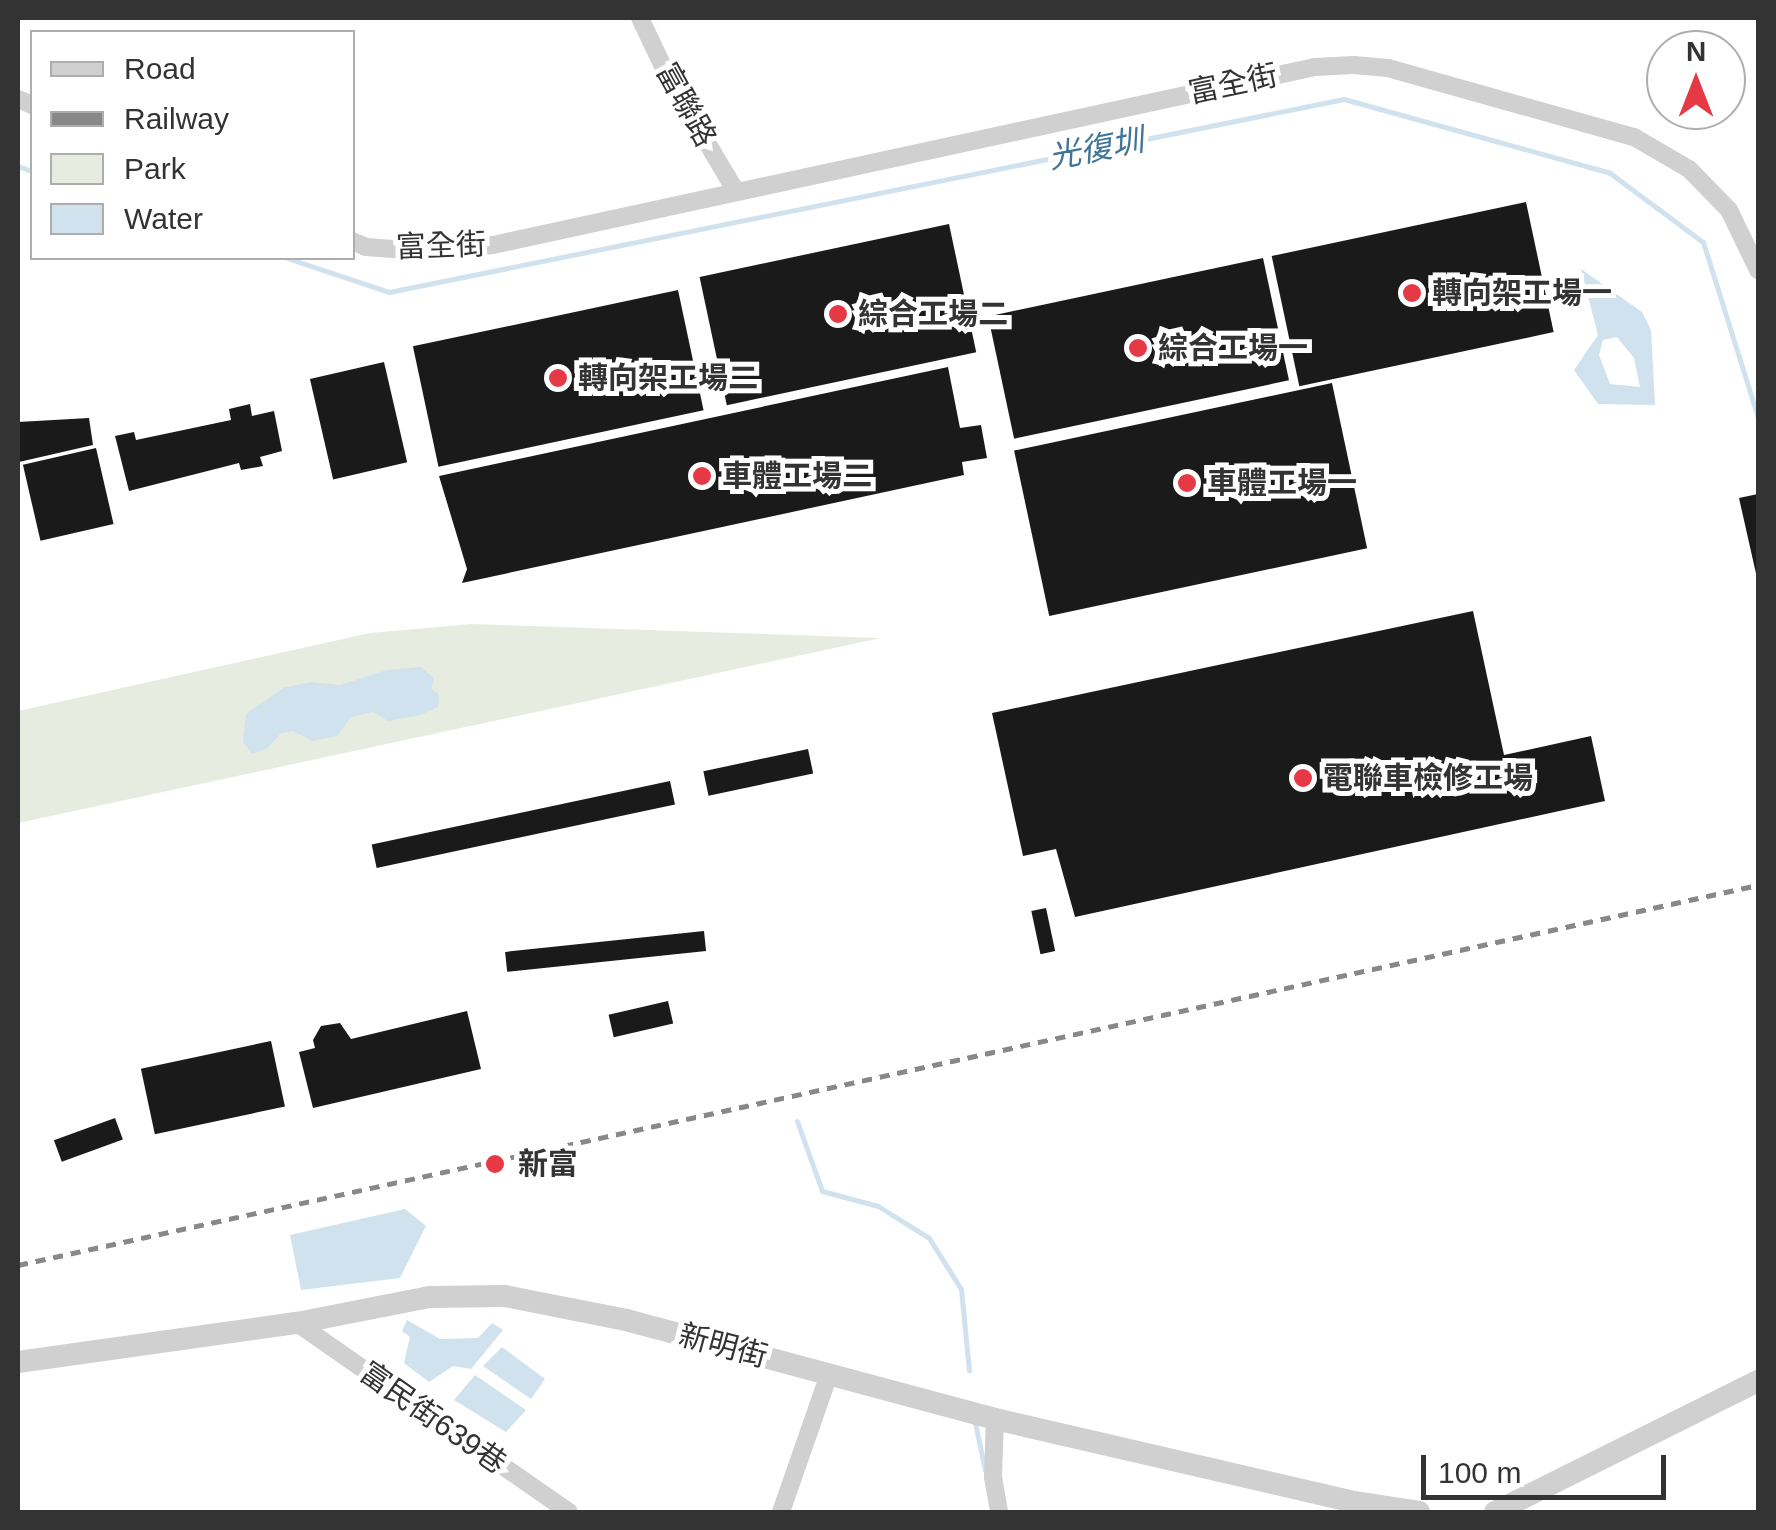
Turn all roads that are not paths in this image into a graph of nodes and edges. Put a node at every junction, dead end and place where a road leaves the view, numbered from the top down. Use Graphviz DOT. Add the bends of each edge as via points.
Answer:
graph roads {
  1 [pos="640,18"];
  2 [pos="735,190"];
  3 [pos="355,242"];
  4 [pos="1758,270"];
  5 [pos="297,1323"];
  6 [pos="18,1362"];
  7 [pos="829,1374"];
  8 [pos="1758,1381"];
  9 [pos="995,1418"];
  10 [pos="568,1512"];
  11 [pos="781,1512"];
  12 [pos="999,1512"];
  13 [pos="1419,1512"];
  14 [pos="1495,1512"];
  1 -- 2 [label="street, 富聯路"];
  2 -- 3 [label="street, 富全街" via="493,245 434,252"];
  2 -- 4 [label="street, 富全街" via="1315,67 1354,65 1388,68 1634,137 1690,169 1729,210"];
  5 -- 6 [label="street, 新明街"];
  5 -- 7 [label="street, 新明街" via="430,1297 505,1296"];
  5 -- 10 [label="street, 富民街639巷"];
  7 -- 9 [label="street, 新明街"];
  7 -- 11 [label="street"];
  8 -- 14 [label="street"];
  9 -- 12 [label="street"];
  9 -- 13 [label="street, 新明街"];
}
